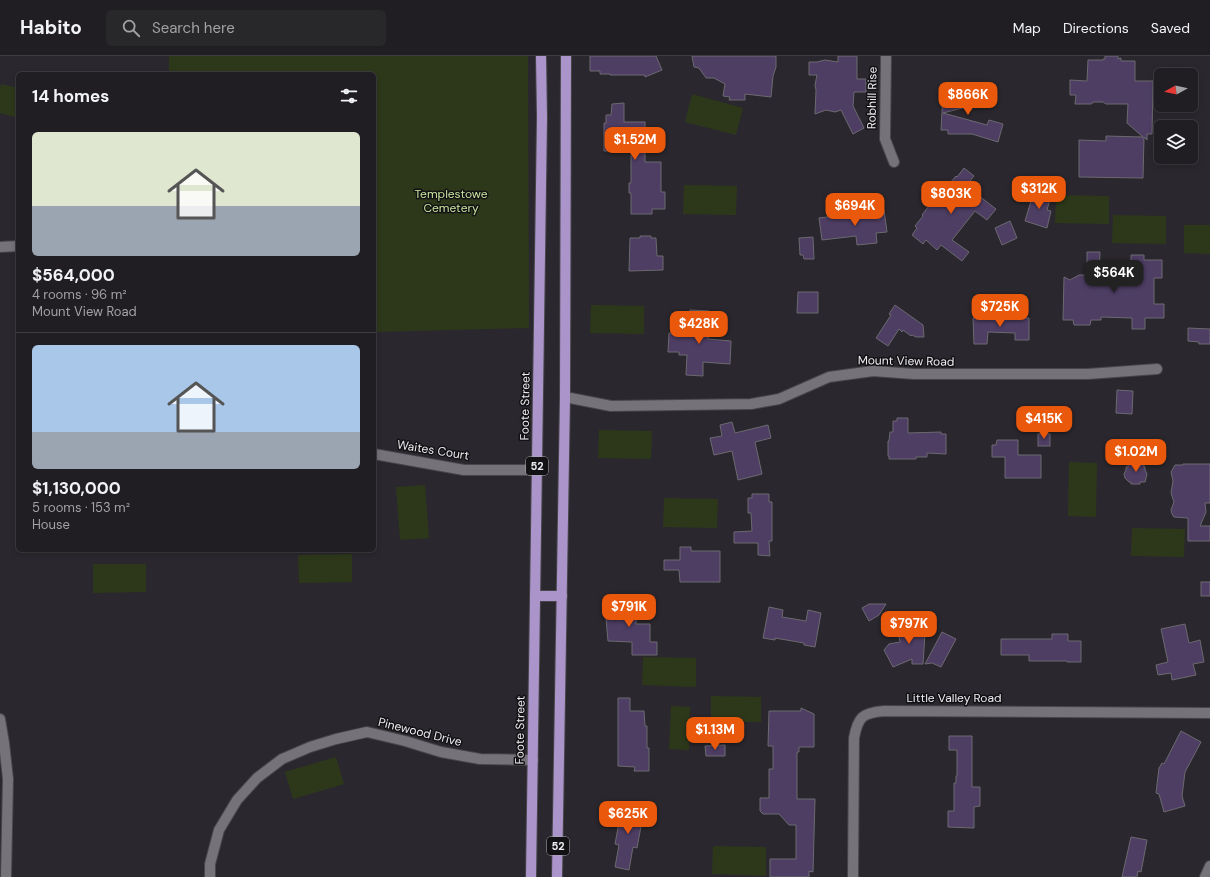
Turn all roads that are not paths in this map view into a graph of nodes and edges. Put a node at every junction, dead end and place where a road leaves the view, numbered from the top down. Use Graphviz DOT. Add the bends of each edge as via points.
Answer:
graph roads {
  1 [pos="541,56"];
  2 [pos="566,56"];
  3 [pos="886,56"];
  4 [pos="894,162"];
  5 [pos="0,246"];
  6 [pos="16,246"];
  7 [pos="1157,369"];
  8 [pos="565,397"];
  9 [pos="376,454"];
  10 [pos="537,470"];
  11 [pos="535,596"];
  12 [pos="562,596"];
  13 [pos="1210,713"];
  14 [pos="0,719"];
  15 [pos="533,760"];
  16 [pos="1210,866"];
  17 [pos="6,877"];
  18 [pos="210,877"];
  19 [pos="531,877"];
  20 [pos="558,877"];
  21 [pos="853,877"];
  22 [pos="1205,877"];
  1 -- 10 [label="main road, Foote Street / 52"];
  2 -- 8 [label="main road, 52"];
  3 -- 4 [label="street, Robhill Rise" via="885,139"];
  5 -- 6 [label="street"];
  7 -- 8 [label="street, Mount View Road" via="1088,374 914,374 873,371 829,377 779,399 752,404 611,406"];
  8 -- 12 [label="main road, 52"];
  9 -- 10 [label="street, Waites Court" via="464,470"];
  10 -- 11 [label="main road, Foote Street / 52"];
  11 -- 12 [label="main road"];
  11 -- 15 [label="main road, Foote Street / 52"];
  12 -- 20 [label="main road, 52"];
  13 -- 21 [label="street, Little Valley Road" via="884,711 866,714 858,722 854,738"];
  14 -- 17 [label="street" via="8,779"];
  15 -- 18 [label="street, Pinewood Drive" via="480,759 441,752 367,732 310,747 282,759 257,778 237,800 219,830 210,864"];
  15 -- 19 [label="main road, Foote Street / 52"];
  16 -- 22 [label="street"];
}
